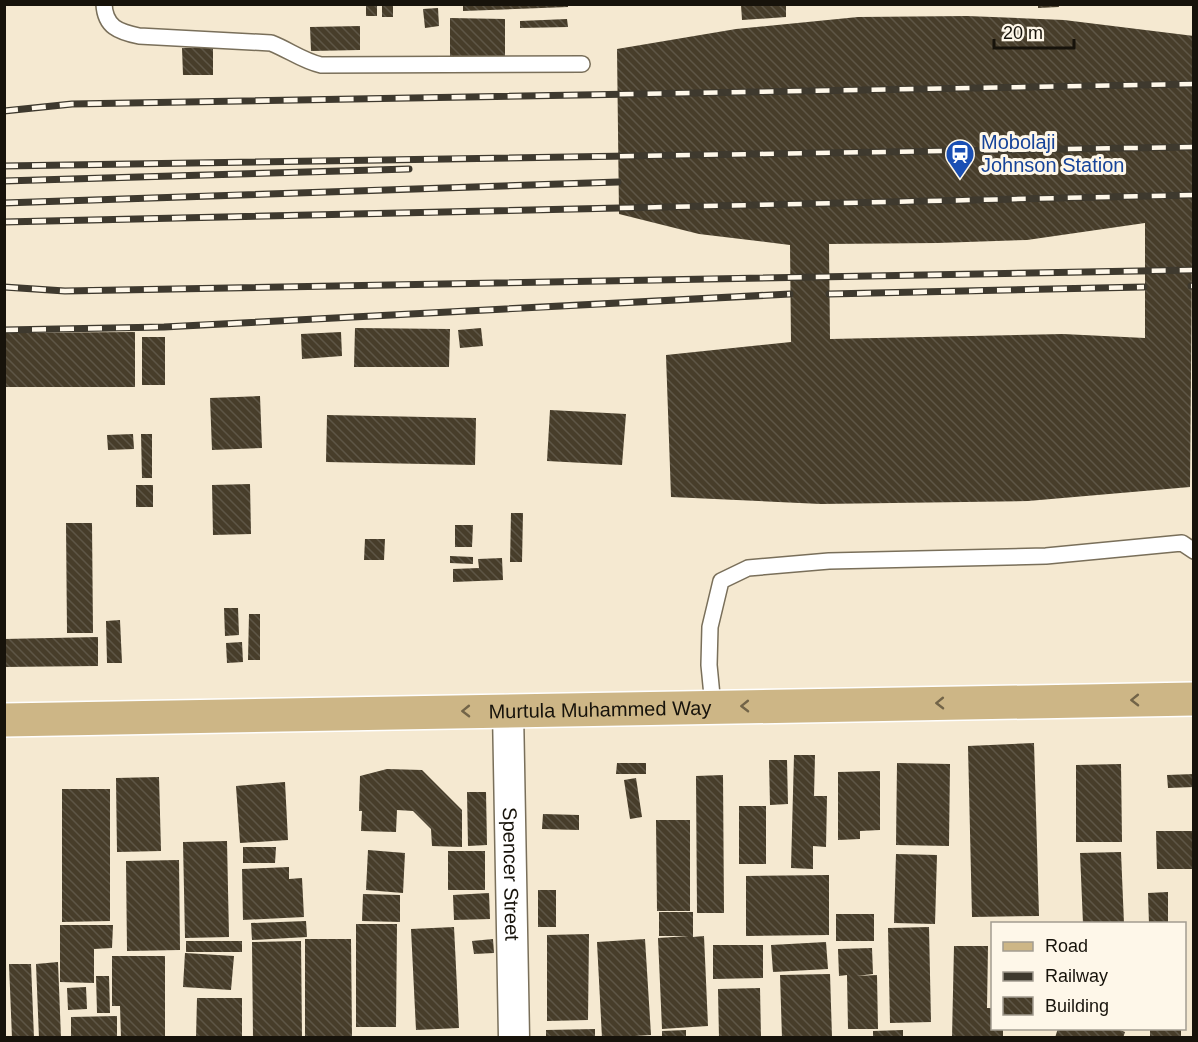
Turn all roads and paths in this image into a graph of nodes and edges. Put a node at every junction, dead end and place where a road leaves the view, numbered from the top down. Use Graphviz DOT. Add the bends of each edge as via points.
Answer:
graph roads {
  1 [pos="104,4"];
  2 [pos="582,64"];
  3 [pos="1194,551"];
  4 [pos="1194,699"];
  5 [pos="713,706"];
  6 [pos="507,710"];
  7 [pos="4,720"];
  8 [pos="514,1038"];
  1 -- 2 [label="lane" via="111,26 122,33 271,43 321,65"];
  3 -- 5 [label="lane" via="1182,543 1046,556 829,561 748,568 722,581 710,627"];
  4 -- 5 [label="main road, Murtula Muhammed Way, one-way"];
  5 -- 6 [label="main road, Murtula Muhammed Way"];
  6 -- 7 [label="main road, Murtula Muhammed Way, one-way"];
  6 -- 8 [label="street, Spencer Street"];
}
